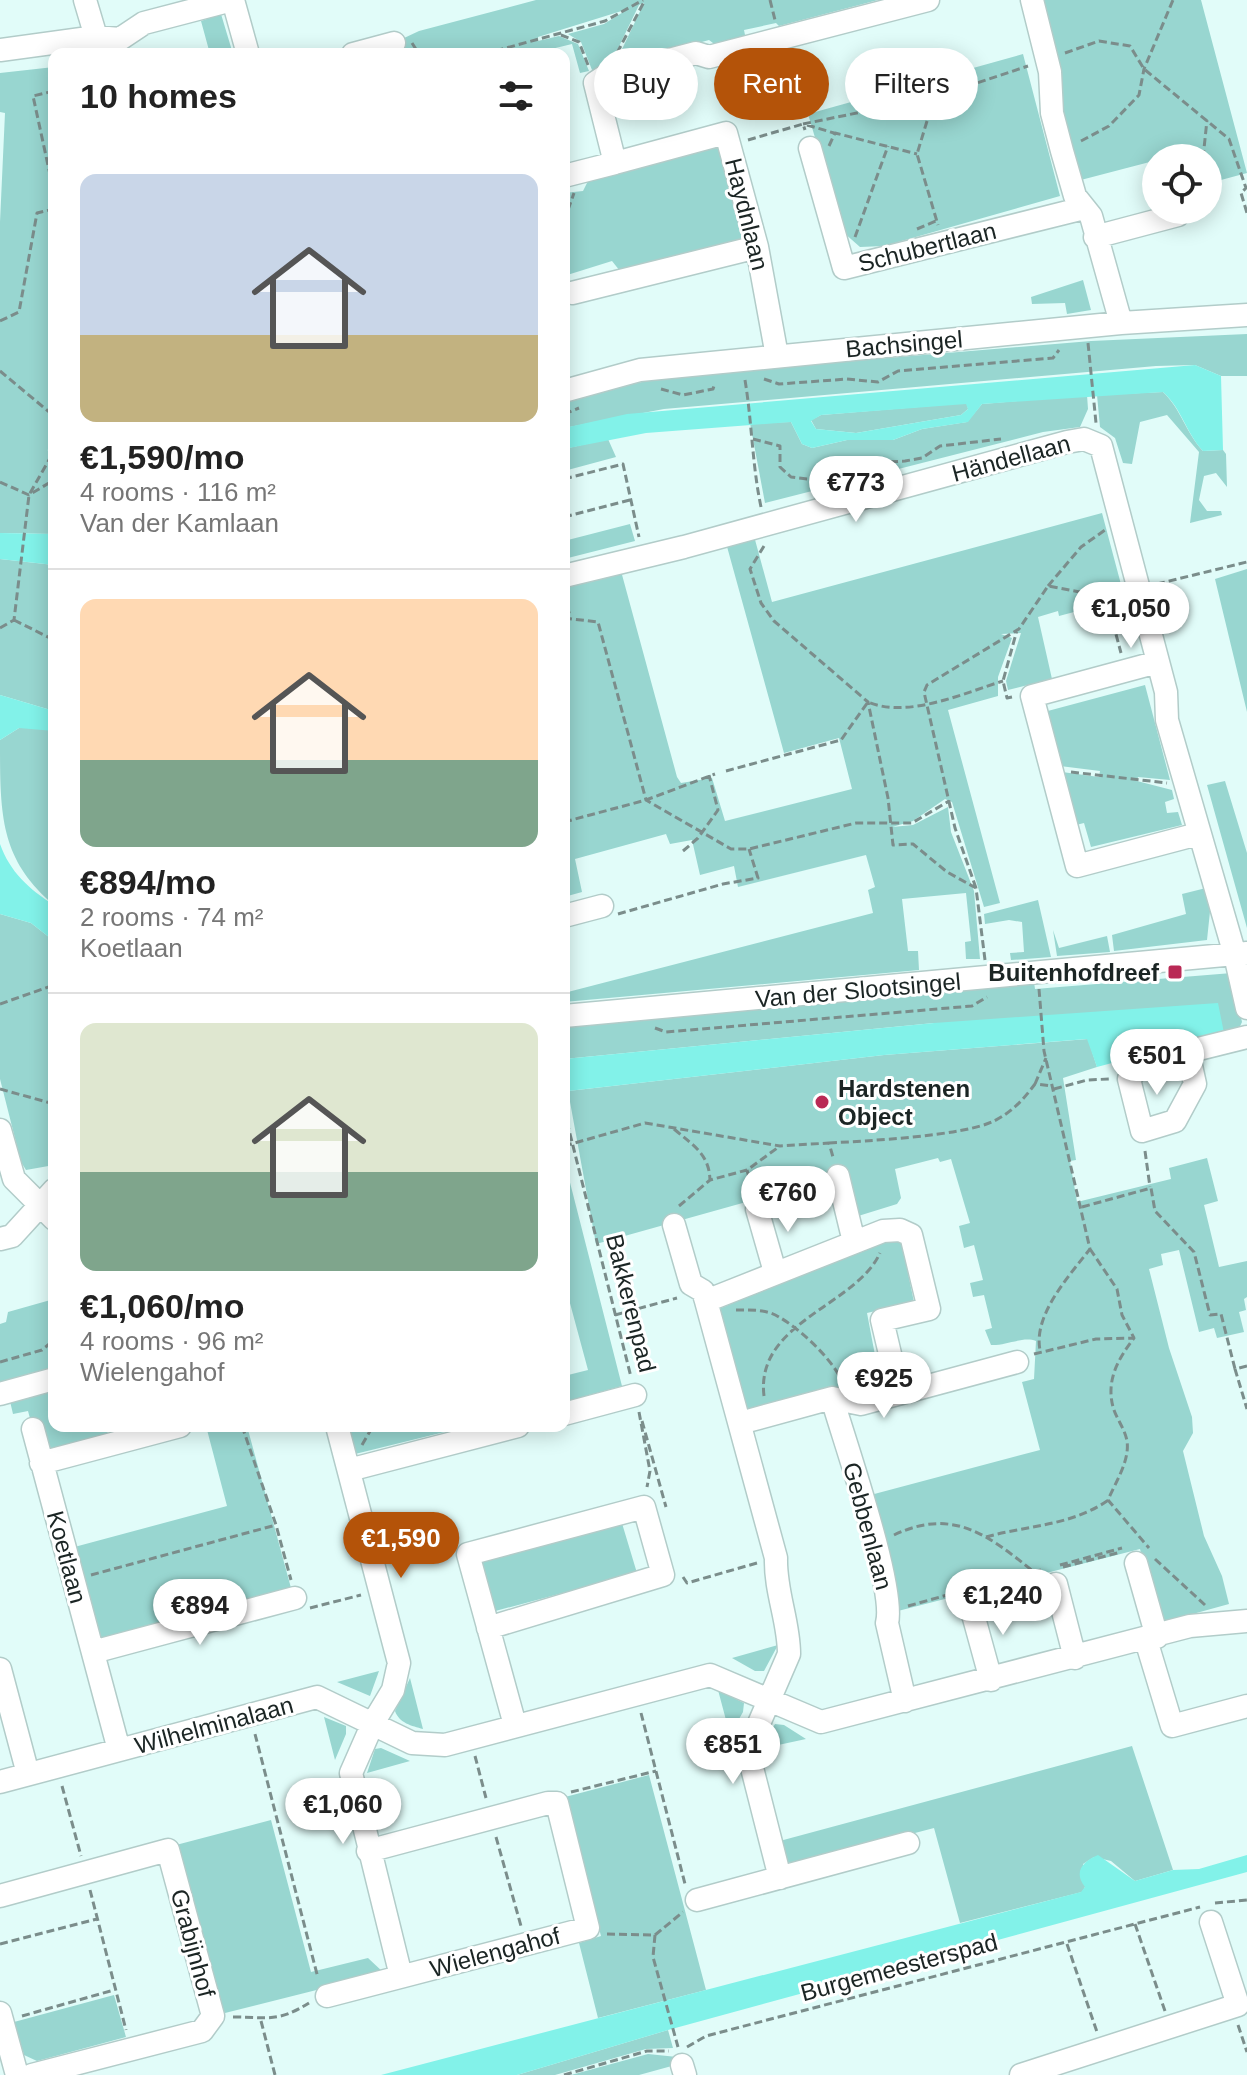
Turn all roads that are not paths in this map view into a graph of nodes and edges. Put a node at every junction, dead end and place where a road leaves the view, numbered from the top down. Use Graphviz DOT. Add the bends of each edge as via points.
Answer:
graph roads {
  1 [pos="85,0"];
  2 [pos="233,0"];
  3 [pos="928,0"];
  4 [pos="1032,0"];
  5 [pos="96,37"];
  6 [pos="394,43"];
  7 [pos="124,46"];
  8 [pos="246,48"];
  9 [pos="375,48"];
  10 [pos="0,50"];
  11 [pos="810,148"];
  12 [pos="615,163"];
  13 [pos="573,174"];
  14 [pos="1084,208"];
  15 [pos="1144,224"];
  16 [pos="1095,237"];
  17 [pos="757,247"];
  18 [pos="572,293"];
  19 [pos="1247,315"];
  20 [pos="1121,323"];
  21 [pos="777,356"];
  22 [pos="570,389"];
  23 [pos="570,574"];
  24 [pos="1158,662"];
  25 [pos="1198,834"];
  26 [pos="605,911"];
  27 [pos="570,915"];
  28 [pos="1241,954"];
  29 [pos="1247,1008"];
  30 [pos="570,1016"];
  31 [pos="1247,1037"];
  32 [pos="1188,1052"];
  33 [pos="0,1130"];
  34 [pos="838,1176"];
  35 [pos="48,1204"];
  36 [pos="48,1207"];
  37 [pos="757,1209"];
  38 [pos="674,1225"];
  39 [pos="0,1239"];
  40 [pos="854,1242"];
  41 [pos="775,1272"];
  42 [pos="706,1301"];
  43 [pos="1017,1362"];
  44 [pos="48,1381"];
  45 [pos="899,1392"];
  46 [pos="0,1394"];
  47 [pos="636,1396"];
  48 [pos="840,1400"];
  49 [pos="570,1412"];
  50 [pos="740,1423"];
  51 [pos="33,1429"];
  52 [pos="339,1432"];
  53 [pos="492,1432"];
  54 [pos="118,1434"];
  55 [pos="41,1463"];
  56 [pos="349,1470"];
  57 [pos="1137,1550"];
  58 [pos="1056,1584"];
  59 [pos="967,1596"];
  60 [pos="295,1598"];
  61 [pos="1247,1621"];
  62 [pos="488,1628"];
  63 [pos="1151,1638"];
  64 [pos="93,1652"];
  65 [pos="1075,1658"];
  66 [pos="0,1669"];
  67 [pos="991,1680"];
  68 [pos="770,1700"];
  69 [pos="905,1701"];
  70 [pos="1247,1706"];
  71 [pos="373,1723"];
  72 [pos="515,1725"];
  73 [pos="119,1750"];
  74 [pos="28,1774"];
  75 [pos="0,1782"];
  76 [pos="908,1843"];
  77 [pos="368,1851"];
  78 [pos="780,1878"];
  79 [pos="0,1896"];
  80 [pos="697,1900"];
  81 [pos="1211,1922"];
  82 [pos="401,1976"];
  83 [pos="325,1996"];
  84 [pos="1,2017"];
  85 [pos="17,2075"];
  86 [pos="32,2075"];
  87 [pos="1021,2075"];
  1 -- 5 [label="street"];
  2 -- 7 [label="street" via="144,23"];
  2 -- 8 [label="street"];
  3 -- 12 [label="street" via="600,80"];
  4 -- 14 [label="street" via="1050,72 1052,113 1075,196"];
  5 -- 7 [label="street"];
  5 -- 10 [label="street"];
  6 -- 9 [label="street"];
  11 -- 14 [label="street, Schubertlaan" via="844,268"];
  12 -- 13 [label="street"];
  12 -- 17 [label="street, Haydnlaan" via="726,133"];
  14 -- 16 [label="street"];
  15 -- 16 [label="street"];
  16 -- 20 [label="street"];
  17 -- 18 [label="street"];
  17 -- 21 [label="street, Haydnlaan"];
  19 -- 20 [label="street, Bachsingel"];
  20 -- 21 [label="street, Bachsingel"];
  21 -- 22 [label="street, Bachsingel" via="640,370"];
  23 -- 24 [label="street, Händellaan" via="1084,439 1104,450"];
  24 -- 25 [label="street, Händellaan" via="1167,720"];
  24 -- 25 [label="street" via="1032,696 1077,866"];
  25 -- 28 [label="street, Händellaan"];
  26 -- 27 [label="street"];
  28 -- 29 [label="street, Händellaan"];
  28 -- 30 [label="street, Van der Slootsingel" via="992,984"];
  31 -- 32 [label="street"];
  32 -- 32 [label="street" via="1195,1084 1175,1121 1142,1131 1129,1079 1142,1063"];
  33 -- 35 [label="street" via="14,1179"];
  34 -- 40 [label="street"];
  36 -- 39 [label="street" via="12,1236"];
  37 -- 41 [label="street"];
  38 -- 42 [label="street" via="691,1284"];
  40 -- 41 [label="street"];
  40 -- 45 [label="street" via="883,1231 911,1235 929,1309 882,1320"];
  41 -- 42 [label="street"];
  42 -- 50 [label="street"];
  43 -- 45 [label="street"];
  44 -- 46 [label="street"];
  45 -- 48 [label="street" via="861,1404"];
  47 -- 49 [label="street"];
  48 -- 50 [label="street"];
  48 -- 69 [label="street, Gebbenlaan" via="890,1610 887,1623"];
  50 -- 68 [label="street" via="776,1558 775,1587 789,1654"];
  51 -- 55 [label="street, Koetlaan"];
  52 -- 56 [label="street, Wielengahof"];
  53 -- 56 [label="street"];
  54 -- 55 [label="street"];
  55 -- 64 [label="street, Koetlaan"];
  56 -- 71 [label="street, Wielengahof" via="399,1663 393,1690"];
  57 -- 63 [label="street"];
  58 -- 65 [label="street"];
  59 -- 67 [label="street"];
  60 -- 64 [label="street"];
  61 -- 63 [label="street, Wilhelminalaan" via="1190,1626"];
  62 -- 62 [label="street" via="468,1554 644,1507 677,1574"];
  62 -- 72 [label="street"];
  63 -- 65 [label="street, Wilhelminalaan"];
  63 -- 70 [label="street" via="1172,1726"];
  64 -- 73 [label="street, Koetlaan"];
  65 -- 67 [label="street, Wilhelminalaan"];
  66 -- 74 [label="street"];
  67 -- 69 [label="street, Wilhelminalaan"];
  68 -- 69 [label="street, Wilhelminalaan" via="821,1722"];
  68 -- 72 [label="street, Wilhelminalaan" via="710,1675"];
  68 -- 78 [label="street" via="749,1756"];
  71 -- 72 [label="street, Wilhelminalaan" via="412,1743 445,1745"];
  71 -- 73 [label="street, Wilhelminalaan" via="317,1697"];
  71 -- 77 [label="street, Wielengahof" via="351,1773"];
  73 -- 74 [label="street, Wilhelminalaan"];
  74 -- 75 [label="street, Wilhelminalaan"];
  76 -- 78 [label="street"];
  77 -- 82 [label="street, Wielengahof"];
  77 -- 82 [label="street, Wielengahof" via="557,1803 588,1928"];
  78 -- 80 [label="street"];
  79 -- 86 [label="street, Grabijnhof" via="168,1850 213,2016 202,2031"];
  81 -- 87 [label="street" via="1235,2006"];
  82 -- 83 [label="street, Wielengahof"];
  84 -- 85 [label="street"];
}
